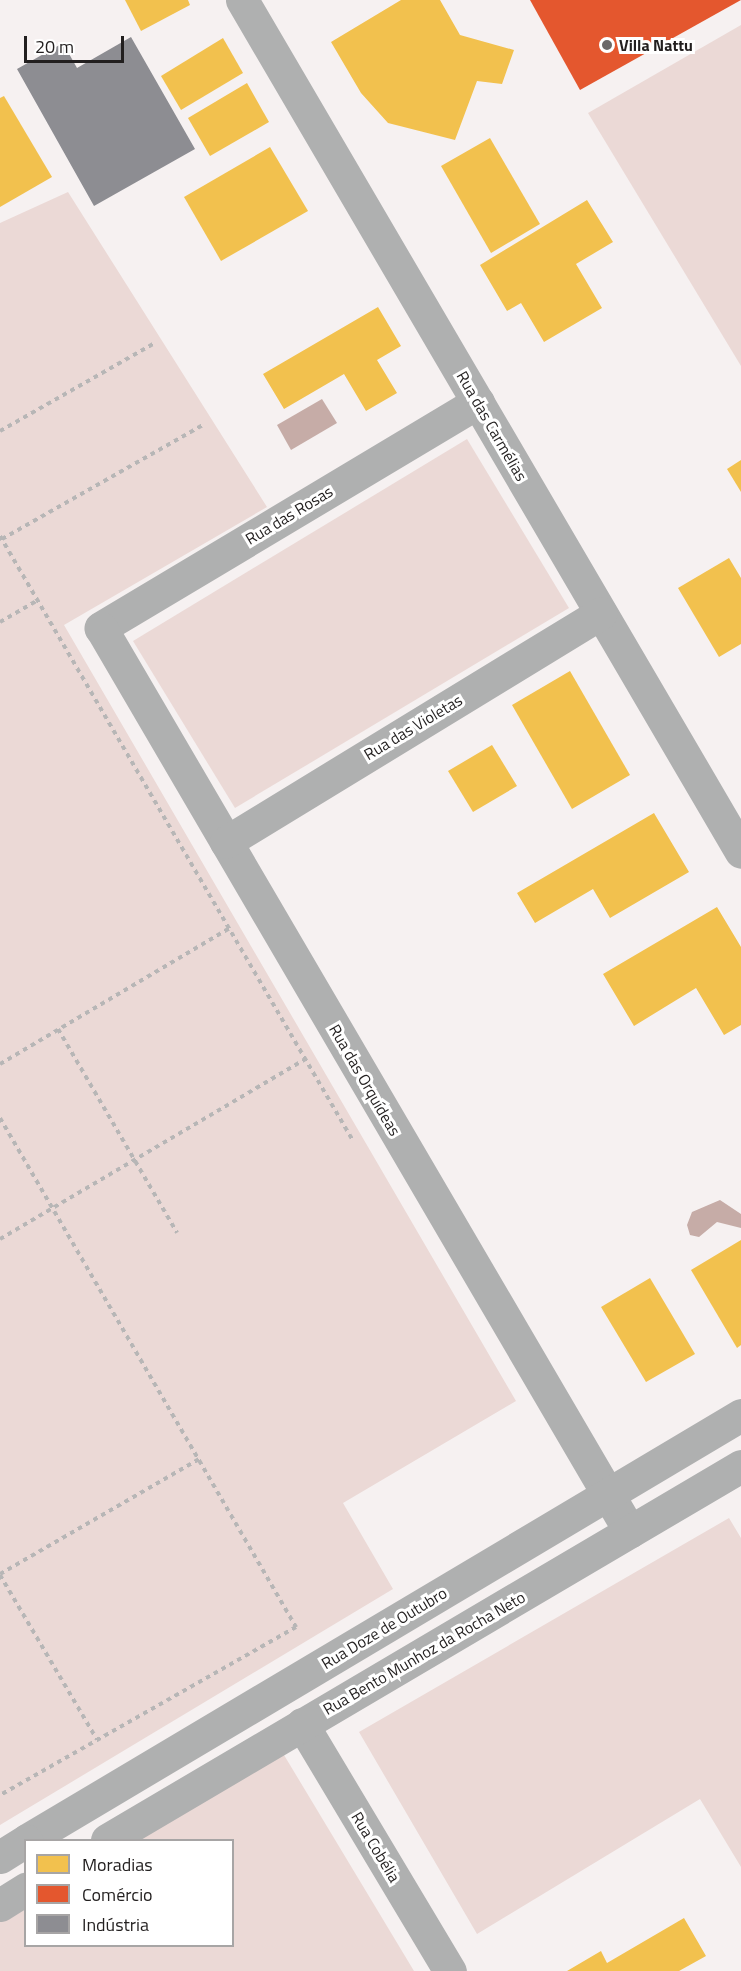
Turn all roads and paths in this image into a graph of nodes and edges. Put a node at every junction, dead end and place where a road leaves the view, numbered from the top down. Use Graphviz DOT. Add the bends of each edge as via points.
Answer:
graph roads {
  1 [pos="242,0"];
  2 [pos="155,343"];
  3 [pos="478,402"];
  4 [pos="203,425"];
  5 [pos="0,431"];
  6 [pos="1,538"];
  7 [pos="38,600"];
  8 [pos="601,613"];
  9 [pos="0,622"];
  10 [pos="101,628"];
  11 [pos="226,842"];
  12 [pos="741,852"];
  13 [pos="230,928"];
  14 [pos="58,1029"];
  15 [pos="306,1059"];
  16 [pos="0,1064"];
  17 [pos="0,1118"];
  18 [pos="352,1139"];
  19 [pos="135,1160"];
  20 [pos="53,1208"];
  21 [pos="177,1233"];
  22 [pos="0,1239"];
  23 [pos="741,1415"];
  24 [pos="199,1459"];
  25 [pos="741,1466"];
  26 [pos="607,1495"];
  27 [pos="630,1532"];
  28 [pos="0,1574"];
  29 [pos="302,1724"];
  30 [pos="97,1740"];
  31 [pos="0,1795"];
  32 [pos="29,1839"];
  33 [pos="109,1839"];
  34 [pos="24,1842"];
  35 [pos="0,1857"];
  36 [pos="24,1890"];
  37 [pos="0,1905"];
  38 [pos="450,1971"];
  1 -- 3 [label="street, Rua das Carmélias"];
  2 -- 5 [label="path"];
  3 -- 8 [label="street, Rua das Carmélias"];
  3 -- 10 [label="street, Rua das Rosas"];
  4 -- 6 [label="path"];
  6 -- 7 [label="path"];
  7 -- 9 [label="path"];
  7 -- 13 [label="path"];
  8 -- 11 [label="street, Rua das Violetas"];
  8 -- 12 [label="street, Rua das Carmélias"];
  10 -- 11 [label="street, Rua das Orquídeas"];
  11 -- 26 [label="street, Rua das Orquídeas"];
  13 -- 14 [label="path"];
  13 -- 15 [label="path"];
  14 -- 16 [label="path"];
  14 -- 19 [label="path"];
  15 -- 18 [label="path"];
  15 -- 19 [label="path"];
  17 -- 20 [label="path"];
  19 -- 20 [label="path"];
  19 -- 21 [label="path"];
  20 -- 22 [label="path"];
  20 -- 24 [label="path"];
  23 -- 26 [label="street, Rua Doze de Outubro"];
  24 -- 28 [label="path"];
  24 -- 30 [label="path" via="296,1627"];
  25 -- 27 [label="street, Rua Bento Munhoz da Rocha Neto"];
  26 -- 27 [label="street, Rua das Orquídeas"];
  26 -- 32 [label="street, Rua Doze de Outubro"];
  27 -- 29 [label="street, Rua Bento Munhoz da Rocha Neto"];
  28 -- 30 [label="path"];
  29 -- 33 [label="street, Rua Bento Munhoz da Rocha Neto"];
  29 -- 38 [label="street, Rua Cobélia"];
  30 -- 31 [label="path"];
  34 -- 35 [label="street, Rua Doze de Outubro"];
  36 -- 37 [label="street"];
}
